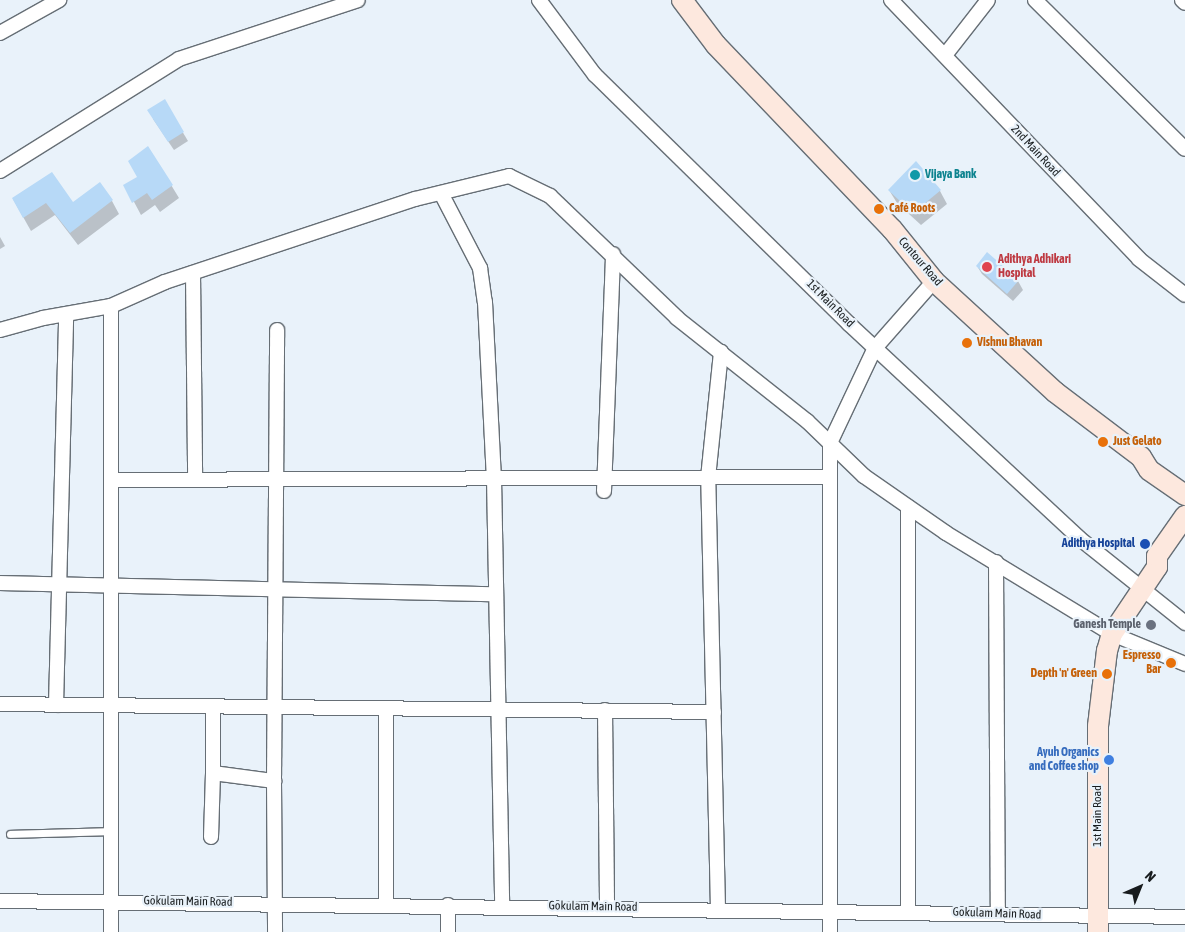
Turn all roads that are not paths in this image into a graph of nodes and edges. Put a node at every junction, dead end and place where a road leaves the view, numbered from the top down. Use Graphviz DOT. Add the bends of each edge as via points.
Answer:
graph roads {
  1 [pos="59,0"];
  2 [pos="358,0"];
  3 [pos="539,0"];
  4 [pos="682,0"];
  5 [pos="892,0"];
  6 [pos="988,0"];
  7 [pos="1035,0"];
  8 [pos="1182,0"];
  9 [pos="1185,3"];
  10 [pos="0,33"];
  11 [pos="946,54"];
  12 [pos="1185,149"];
  13 [pos="0,171"];
  14 [pos="441,193"];
  15 [pos="613,254"];
  16 [pos="193,273"];
  17 [pos="934,281"];
  18 [pos="1185,295"];
  19 [pos="111,306"];
  20 [pos="66,314"];
  21 [pos="0,330"];
  22 [pos="277,330"];
  23 [pos="875,348"];
  24 [pos="721,352"];
  25 [pos="830,443"];
  26 [pos="1141,458"];
  27 [pos="494,478"];
  28 [pos="708,478"];
  29 [pos="830,478"];
  30 [pos="194,479"];
  31 [pos="274,479"];
  32 [pos="1185,479"];
  33 [pos="111,480"];
  34 [pos="603,485"];
  35 [pos="1185,495"];
  36 [pos="908,507"];
  37 [pos="1185,516"];
  38 [pos="1185,538"];
  39 [pos="996,562"];
  40 [pos="1157,567"];
  41 [pos="0,582"];
  42 [pos="60,584"];
  43 [pos="111,585"];
  44 [pos="273,588"];
  45 [pos="1141,590"];
  46 [pos="496,594"];
  47 [pos="1185,623"];
  48 [pos="1112,634"];
  49 [pos="1185,664"];
  50 [pos="0,704"];
  51 [pos="56,705"];
  52 [pos="111,705"];
  53 [pos="213,707"];
  54 [pos="272,707"];
  55 [pos="386,709"];
  56 [pos="499,710"];
  57 [pos="605,710"];
  58 [pos="714,712"];
  59 [pos="213,773"];
  60 [pos="274,781"];
  61 [pos="111,832"];
  62 [pos="10,834"];
  63 [pos="212,837"];
  64 [pos="0,901"];
  65 [pos="111,901"];
  66 [pos="276,903"];
  67 [pos="386,904"];
  68 [pos="448,905"];
  69 [pos="502,906"];
  70 [pos="607,908"];
  71 [pos="718,909"];
  72 [pos="830,911"];
  73 [pos="908,912"];
  74 [pos="998,913"];
  75 [pos="1185,917"];
  76 [pos="1098,925"];
  77 [pos="111,932"];
  78 [pos="275,932"];
  79 [pos="448,932"];
  80 [pos="830,932"];
  1 -- 10 [label="street"];
  2 -- 13 [label="street" via="179,59"];
  3 -- 23 [label="street, 1st Main Road" via="595,75"];
  4 -- 17 [label="main road, Contour Road" via="716,45 892,229"];
  5 -- 11 [label="street, 2nd Main Road"];
  6 -- 11 [label="street"];
  7 -- 12 [label="street"];
  8 -- 9 [label="street"];
  11 -- 18 [label="street, 2nd Main Road" via="1139,259"];
  14 -- 15 [label="street" via="509,176 550,196"];
  14 -- 16 [label="street"];
  14 -- 27 [label="street" via="480,268 485,302"];
  15 -- 24 [label="street" via="677,318"];
  15 -- 34 [label="street"];
  16 -- 19 [label="street"];
  16 -- 30 [label="street"];
  17 -- 23 [label="street"];
  17 -- 26 [label="main road, Contour Road" via="1055,392"];
  19 -- 20 [label="street"];
  19 -- 33 [label="street"];
  20 -- 21 [label="street"];
  20 -- 42 [label="street"];
  22 -- 31 [label="street"];
  23 -- 25 [label="street"];
  23 -- 45 [label="street, 1st Main Road" via="1079,538"];
  24 -- 25 [label="street"];
  24 -- 28 [label="street"];
  25 -- 29 [label="street"];
  25 -- 36 [label="street" via="864,476"];
  26 -- 32 [label="main road" via="1156,460"];
  26 -- 35 [label="main road, Contour Road" via="1149,470"];
  27 -- 31 [label="street"];
  27 -- 34 [label="street"];
  27 -- 46 [label="street"];
  28 -- 29 [label="street"];
  28 -- 34 [label="street"];
  28 -- 58 [label="street" via="706,544"];
  29 -- 72 [label="street"];
  30 -- 31 [label="street"];
  30 -- 33 [label="street"];
  31 -- 44 [label="street"];
  33 -- 43 [label="street"];
  36 -- 39 [label="street"];
  36 -- 73 [label="street"];
  37 -- 40 [label="main road, 1st Main Road" via="1157,556"];
  38 -- 40 [label="main road, 1st Main Road" via="1166,564"];
  39 -- 48 [label="street"];
  39 -- 74 [label="street"];
  40 -- 45 [label="main road, 1st Main Road"];
  41 -- 42 [label="street"];
  42 -- 43 [label="street"];
  42 -- 51 [label="street"];
  43 -- 44 [label="street"];
  43 -- 52 [label="street"];
  44 -- 46 [label="street"];
  44 -- 54 [label="street"];
  45 -- 47 [label="street"];
  45 -- 48 [label="main road, 1st Main Road"];
  46 -- 56 [label="street"];
  48 -- 49 [label="street"];
  48 -- 76 [label="main road, 1st Main Road" via="1098,726"];
  50 -- 51 [label="street"];
  51 -- 52 [label="street"];
  52 -- 53 [label="street"];
  52 -- 61 [label="street"];
  53 -- 54 [label="street"];
  53 -- 59 [label="street"];
  54 -- 55 [label="street"];
  54 -- 60 [label="street"];
  55 -- 56 [label="street"];
  55 -- 67 [label="street"];
  56 -- 57 [label="street"];
  56 -- 69 [label="street"];
  57 -- 58 [label="street"];
  57 -- 70 [label="street"];
  58 -- 71 [label="street"];
  59 -- 60 [label="street"];
  59 -- 63 [label="street"];
  60 -- 66 [label="street"];
  61 -- 62 [label="lane"];
  61 -- 65 [label="street"];
  64 -- 65 [label="street, Gokulam Main Road"];
  65 -- 66 [label="street, Gokulam Main Road"];
  65 -- 77 [label="street"];
  66 -- 67 [label="street, Gokulam Main Road"];
  66 -- 78 [label="street"];
  67 -- 68 [label="street, Gokulam Main Road"];
  68 -- 69 [label="street, Gokulam Main Road"];
  68 -- 79 [label="street"];
  69 -- 70 [label="street, Gokulam Main Road"];
  70 -- 71 [label="street, Gokulam Main Road"];
  71 -- 72 [label="street, Gokulam Main Road"];
  72 -- 73 [label="street, Gokulam Main Road"];
  72 -- 80 [label="street"];
  73 -- 74 [label="street, Gokulam Main Road"];
  74 -- 76 [label="street, Gokulam Main Road"];
  75 -- 76 [label="street, Gokulam Main Road"];
}
